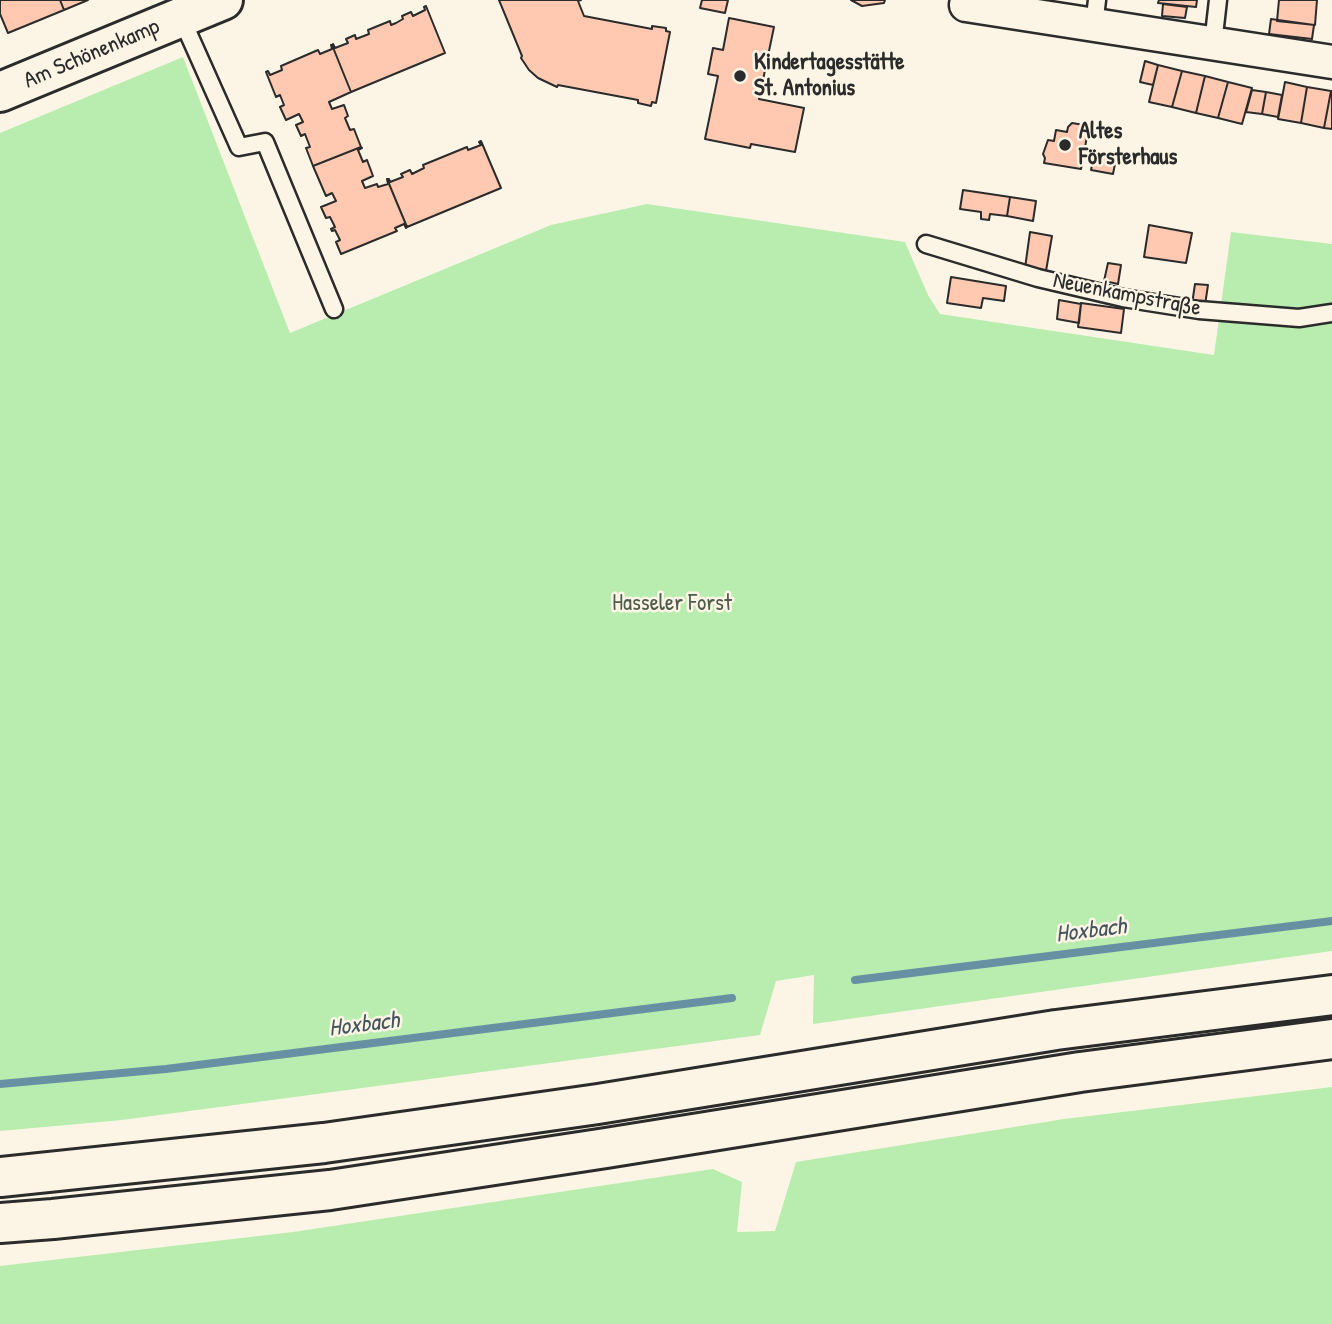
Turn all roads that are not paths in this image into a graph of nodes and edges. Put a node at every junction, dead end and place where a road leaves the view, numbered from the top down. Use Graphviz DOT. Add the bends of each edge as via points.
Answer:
graph roads {
  1 [pos="223,0"];
  2 [pos="1218,0"];
  3 [pos="967,3"];
  4 [pos="1095,13"];
  5 [pos="181,17"];
  6 [pos="1213,44"];
  7 [pos="1332,62"];
  8 [pos="0,92"];
  9 [pos="926,244"];
  10 [pos="334,309"];
  11 [pos="1332,313"];
  12 [pos="1332,995"];
  13 [pos="1332,1039"];
  14 [pos="0,1177"];
  15 [pos="0,1223"];
  1 -- 5 [label="main road, Am Schönenkamp"];
  2 -- 6 [label="lane"];
  3 -- 4 [label="street"];
  4 -- 6 [label="street"];
  5 -- 8 [label="main road, Am Schönenkamp"];
  5 -- 10 [label="lane" via="239,147 265,142"];
  6 -- 7 [label="street"];
  9 -- 11 [label="lane, Neuenkampstraße" via="1123,299 1299,318"];
  12 -- 14 [label="main road" via="1056,1030 324,1143"];
  13 -- 15 [label="main road" via="1080,1072 330,1190"];
}
